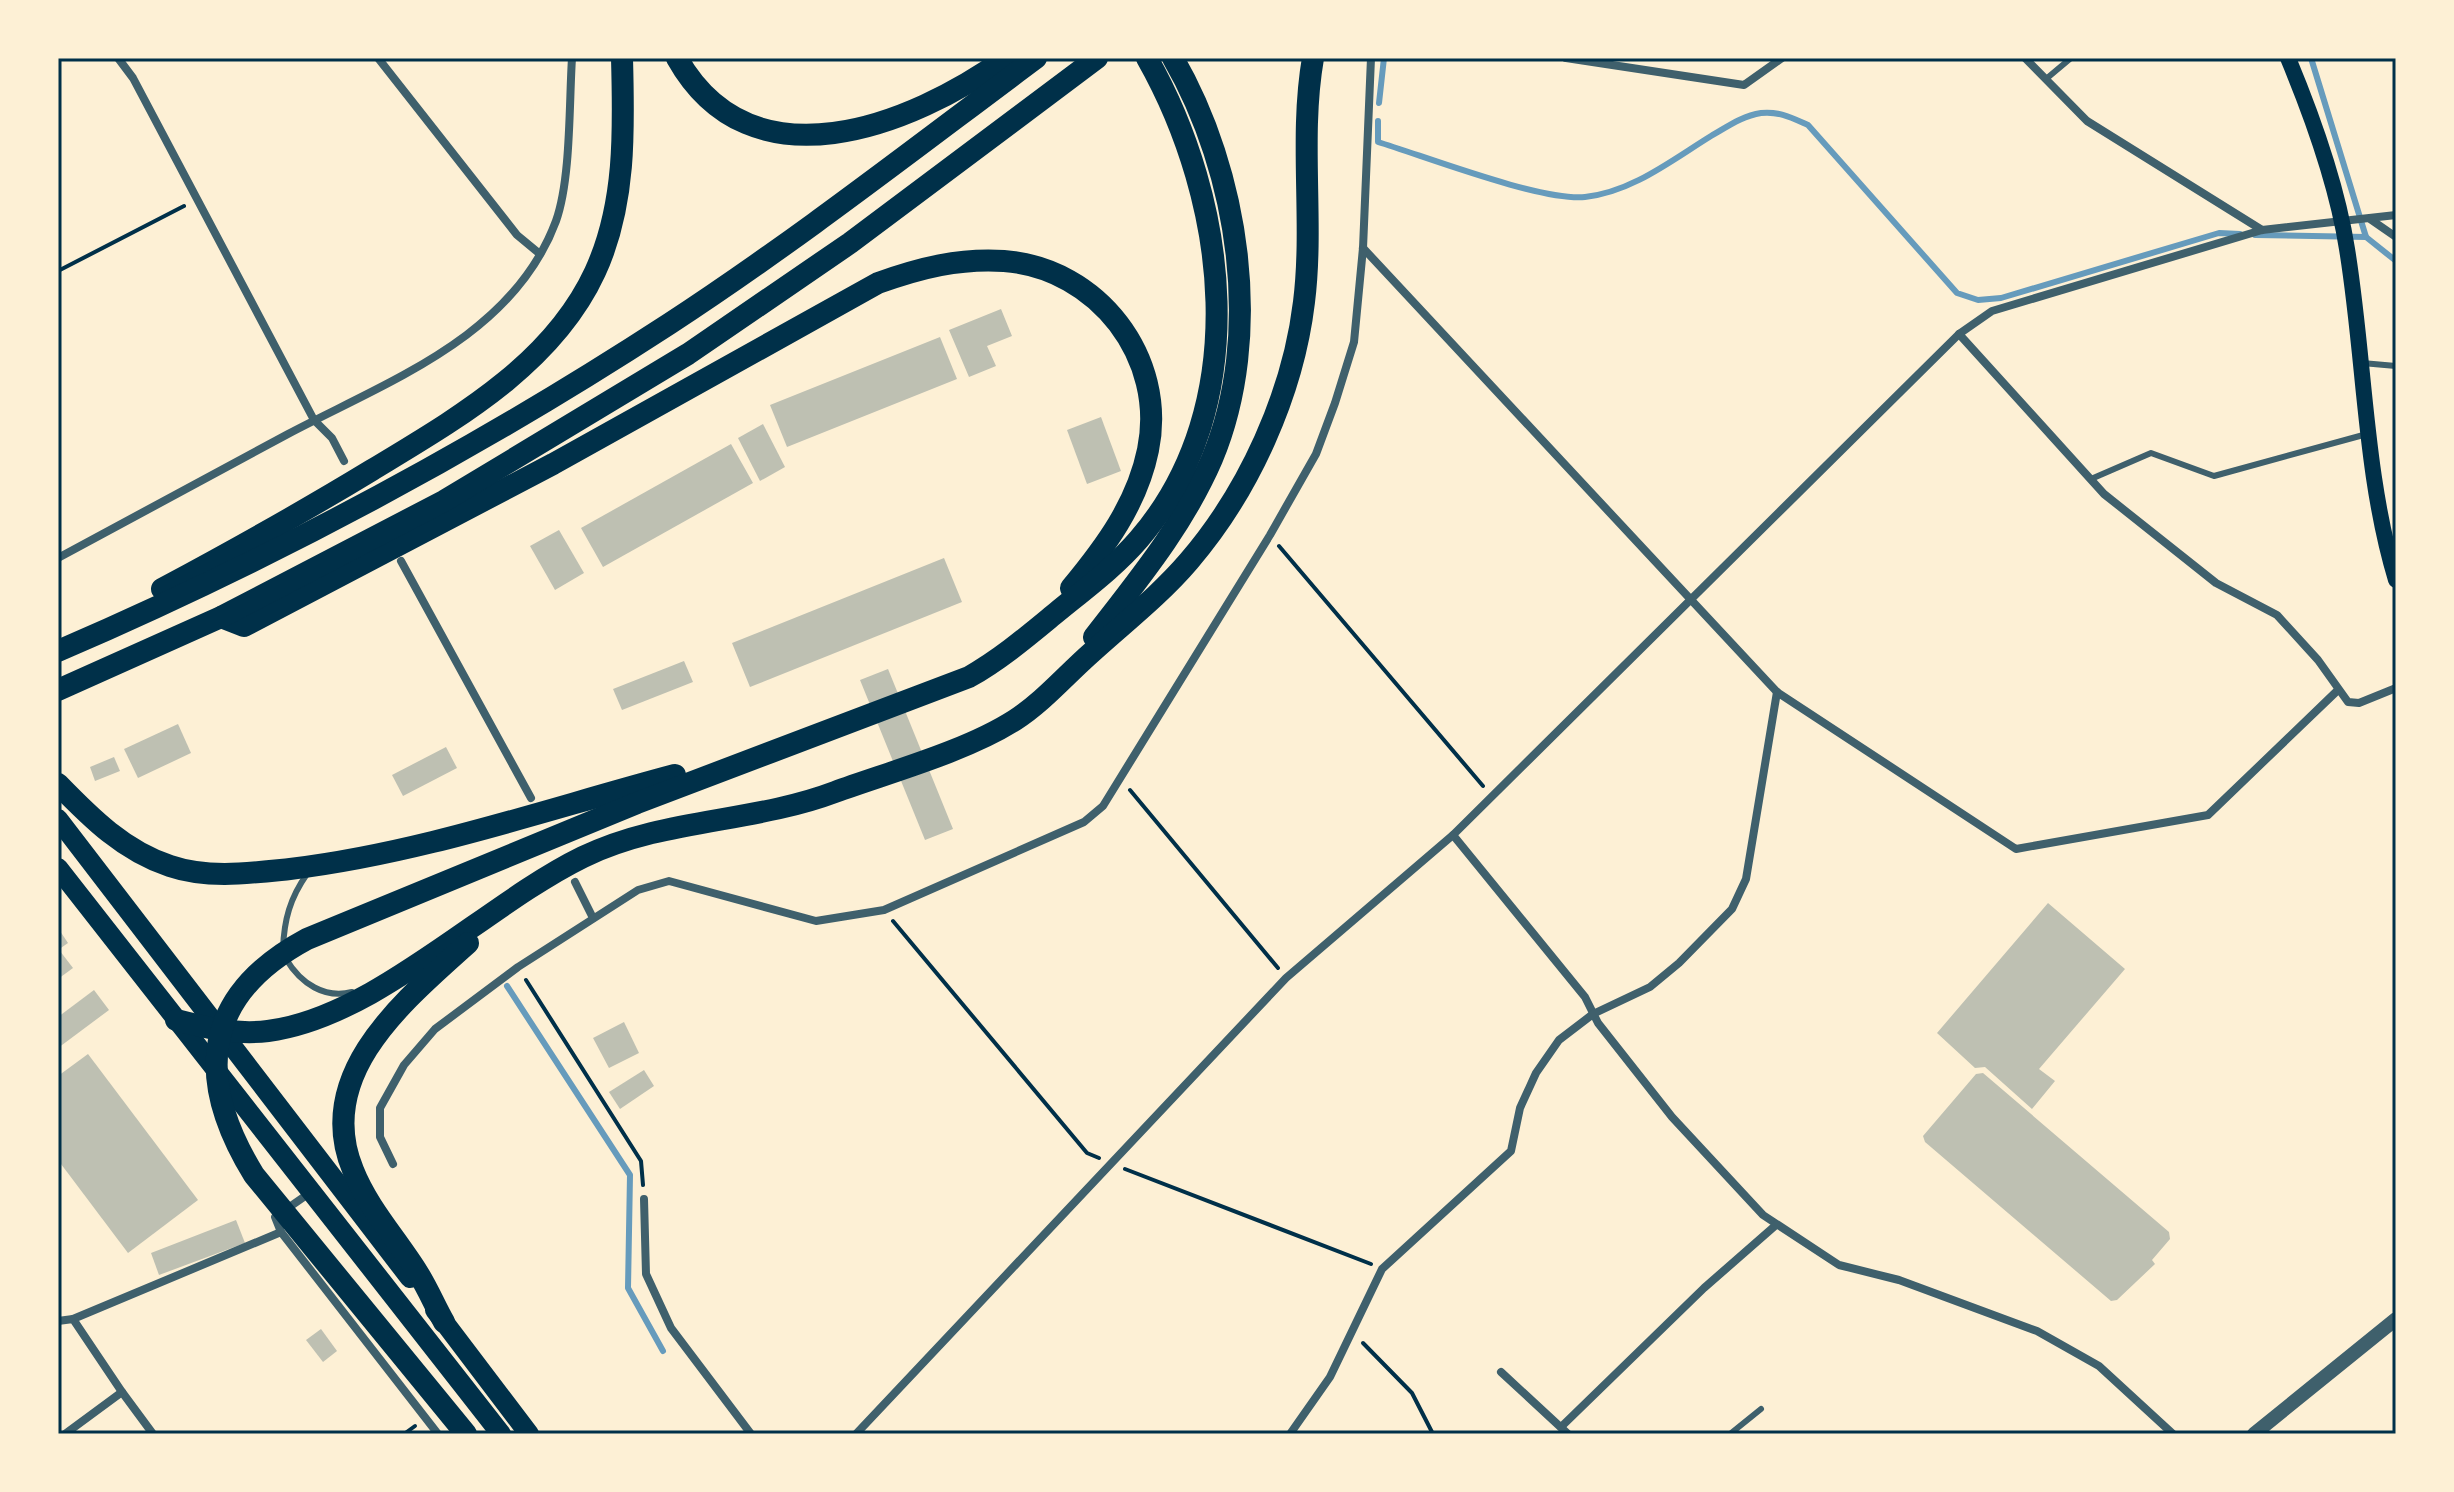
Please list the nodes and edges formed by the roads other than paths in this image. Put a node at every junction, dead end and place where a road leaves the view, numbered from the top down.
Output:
1 (118, 58) edge
2 (378, 58) edge
3 (572, 58) edge
4 (622, 58) edge
5 (677, 58) edge
6 (1006, 58) edge
7 (1036, 58) edge
8 (1097, 58) edge
9 (1147, 58) edge
10 (1173, 58) edge
11 (1313, 58) edge
12 (1371, 58) edge
13 (1566, 58) edge
14 (1782, 58) edge
15 (2025, 58) edge
16 (2071, 58) edge
17 (2288, 58) edge
18 (2046, 79) junction
19 (2396, 215) edge
20 (2370, 219) junction
21 (2342, 221) junction
22 (2262, 230) junction
23 (2396, 237) edge
24 (1363, 248) junction
25 (540, 254) junction
26 (1959, 334) junction
27 (2362, 363) junction
28 (2396, 366) edge
29 (314, 420) junction
30 (2370, 433) junction
31 (344, 461) dead end
32 (2091, 479) junction
33 (58, 558) edge
34 (401, 561) dead end
35 (2396, 580) edge
36 (1690, 597) junction
37 (221, 617) junction
38 (58, 644) edge
39 (58, 651) edge
40 (1008, 651) junction
41 (1059, 682) junction
42 (2396, 688) edge
43 (58, 690) edge
44 (2338, 690) junction
45 (1777, 692) junction
46 (786, 746) junction
47 (58, 784) edge
48 (531, 798) dead end
49 (58, 819) edge
50 (1453, 835) junction
51 (313, 866) junction
52 (58, 868) edge
53 (575, 882) dead end
54 (531, 886) junction
55 (593, 918) junction
56 (391, 982) junction
57 (1593, 1014) junction
58 (176, 1020) junction
59 (219, 1031) junction
60 (393, 1164) dead end
61 (311, 1192) junction
62 (644, 1199) road end
63 (1776, 1225) junction
64 (281, 1232) junction
65 (73, 1319) junction
66 (2396, 1319) edge
67 (58, 1321) edge
68 (444, 1322) junction
69 (1501, 1372) dead end
70 (122, 1392) junction
71 (1761, 1409) dead end
72 (1564, 1430) edge
73 (65, 1434) edge
74 (153, 1434) edge
75 (438, 1434) edge
76 (466, 1434) edge
77 (501, 1434) edge
78 (529, 1434) edge
79 (751, 1434) edge
80 (856, 1434) edge
81 (1290, 1434) edge
82 (1730, 1434) edge
83 (2173, 1434) edge
84 (2254, 1434) edge

1 - 29 street
2 - 25 street
3 - 25 street
4 - 38 highway
5 - 6 highway
7 - 39 highway
8 - 37 highway
9 - 40 highway
10 - 41 highway
11 - 41 highway
12 - 24 street
13 - 14 street
15 - 18 street
16 - 18 lane
17 - 21 main road
18 - 22 street
19 - 20 street
20 - 21 street
20 - 23 street
21 - 22 street
21 - 27 main road
22 - 26 street
24 - 36 street
24 - 55 street
25 - 29 street
26 - 32 street
26 - 36 street
27 - 28 lane
27 - 30 main road
29 - 31 street
29 - 33 street
30 - 32 lane
30 - 35 main road
32 - 44 street
34 - 48 street
36 - 45 street
36 - 50 street
37 - 40 highway
37 - 43 highway
40 - 46 highway
41 - 54 highway
42 - 44 street
44 - 45 street
45 - 57 street
46 - 51 highway
46 - 76 highway
47 - 51 highway
49 - 59 highway
50 - 57 street
50 - 80 street
51 - 56 lane
52 - 58 highway
53 - 55 street
54 - 56 highway
54 - 68 highway
55 - 60 street
56 - 59 highway
57 - 63 street
57 - 81 street
58 - 59 highway
58 - 61 highway
59 - 68 highway
61 - 64 street
61 - 77 highway
62 - 79 street
63 - 72 street
63 - 83 street
64 - 65 street
64 - 75 street
65 - 67 street
65 - 70 street
66 - 84 street
68 - 78 highway
69 - 72 street
70 - 73 street
70 - 74 street
71 - 82 lane

